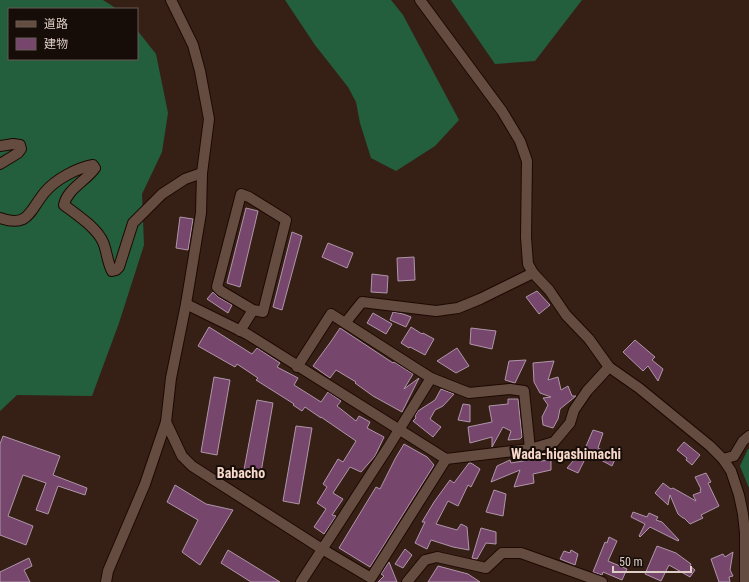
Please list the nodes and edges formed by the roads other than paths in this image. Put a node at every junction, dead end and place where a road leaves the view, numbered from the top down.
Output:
1 (170, 0) edge
2 (420, 0) edge
3 (0, 146) edge
4 (0, 164) edge
5 (202, 173) junction
6 (0, 218) edge
7 (533, 274) junction
8 (186, 304) junction
9 (253, 310) junction
10 (346, 322) junction
11 (240, 331) junction
12 (297, 367) junction
13 (609, 367) junction
14 (431, 378) junction
15 (166, 422) junction
16 (399, 430) junction
17 (749, 436) edge
18 (530, 449) junction
19 (446, 459) junction
20 (723, 459) junction
21 (322, 549) junction
22 (106, 582) edge
23 (301, 582) edge
24 (408, 582) edge
25 (602, 582) edge
26 (745, 582) edge

1 - 5 street
2 - 7 street
3 - 4 street
5 - 6 street
5 - 8 street
7 - 10 street
7 - 13 street
8 - 11 street
8 - 15 street
9 - 9 street
9 - 11 street
10 - 12 street
10 - 14 street
11 - 12 street
12 - 16 street
13 - 18 street
13 - 20 street
14 - 16 street
14 - 18 street
15 - 21 street
15 - 22 street
16 - 19 street
16 - 21 street
17 - 20 street
18 - 19 street
19 - 21 street
20 - 26 street
21 - 23 street
24 - 25 street

